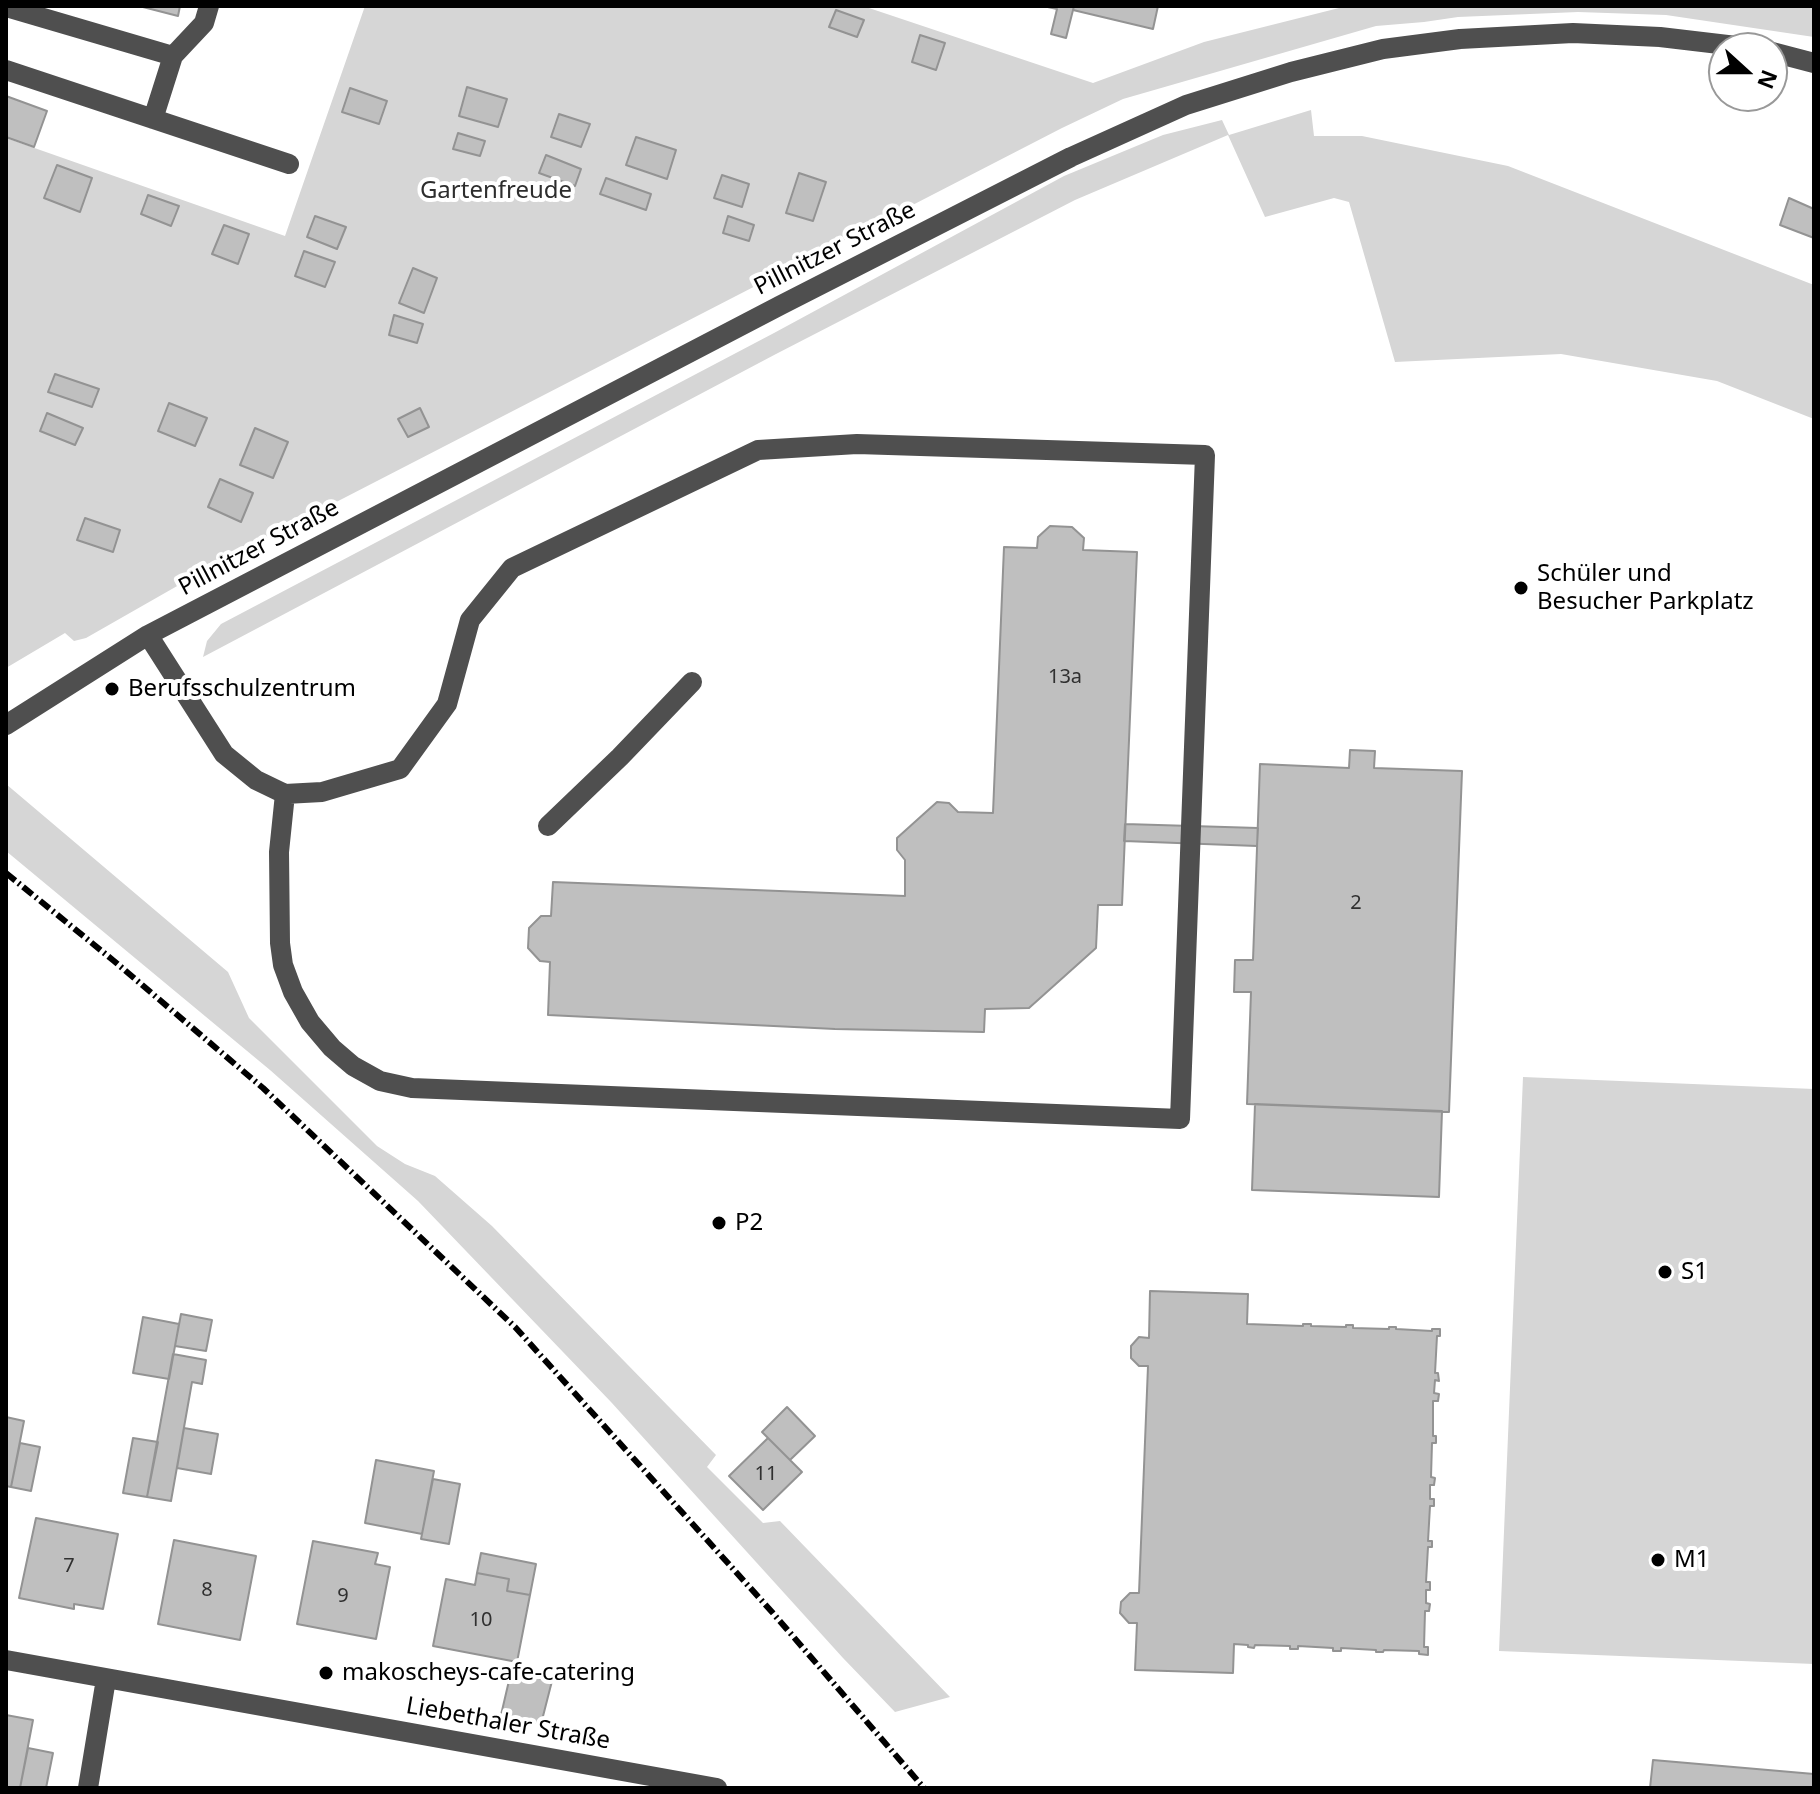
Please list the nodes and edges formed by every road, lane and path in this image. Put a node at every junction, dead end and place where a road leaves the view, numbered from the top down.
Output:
1 (209, 6) edge
2 (6, 7) edge
3 (1708, 43) edge
4 (173, 56) junction
5 (1788, 56) edge
6 (1814, 63) edge
7 (6, 70) edge
8 (153, 119) junction
9 (289, 164) dead end
10 (148, 635) junction
11 (692, 682) dead end
12 (6, 725) edge
13 (285, 794) junction
14 (548, 826) dead end
15 (6, 1660) edge
16 (106, 1679) junction
17 (88, 1788) edge
18 (717, 1788) edge

1 - 4 street
2 - 4 street
3 - 10 street, Pillnitzer Straße
4 - 8 street
5 - 6 street
7 - 8 street
8 - 9 street
10 - 12 street, Pillnitzer Straße
10 - 13 street
11 - 14 street
13 - 13 street
15 - 16 street, Liebethaler Straße
16 - 17 street
16 - 18 street, Liebethaler Straße

